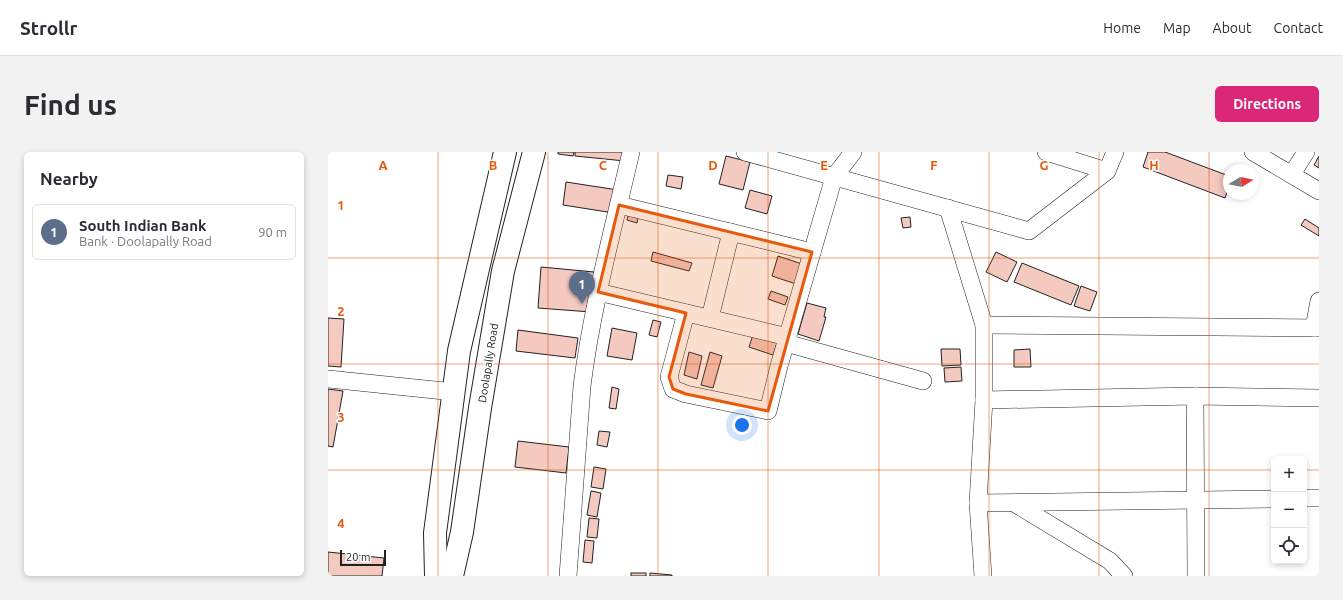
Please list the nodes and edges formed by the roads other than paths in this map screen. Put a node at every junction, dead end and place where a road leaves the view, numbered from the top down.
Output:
1 (505, 152) edge
2 (534, 152) edge
3 (631, 152) edge
4 (745, 152) edge
5 (853, 152) edge
6 (1046, 152) edge
7 (1114, 152) edge
8 (1253, 152) edge
9 (1306, 152) edge
10 (1107, 171) junction
11 (1292, 174) junction
12 (834, 178) junction
13 (1319, 191) edge
14 (618, 205) junction
15 (948, 208) junction
16 (731, 232) junction
17 (812, 252) junction
18 (598, 292) junction
19 (1319, 301) edge
20 (686, 313) junction
21 (710, 318) junction
22 (984, 325) junction
23 (1316, 328) edge
24 (787, 340) junction
25 (328, 379) edge
26 (923, 381) dead end
27 (454, 392) junction
28 (1195, 396) junction
29 (1319, 398) edge
30 (984, 400) junction
31 (1307, 498) edge
32 (1319, 498) edge
33 (1271, 499) edge
34 (1196, 500) junction
35 (1014, 503) junction
36 (978, 504) junction
37 (436, 576) edge
38 (452, 576) edge
39 (568, 576) edge
40 (983, 576) edge
41 (1124, 576) edge
42 (1196, 576) edge

1 - 27 main road
2 - 38 main road, Doolapally Road
3 - 14 street
4 - 12 street
5 - 12 street
6 - 10 street
7 - 10 street
8 - 11 street
9 - 11 street
10 - 15 street
11 - 13 street
12 - 15 street
12 - 17 street
14 - 16 street
14 - 18 street
15 - 22 street
16 - 17 street
16 - 21 street
17 - 24 street
18 - 20 street
18 - 39 street
19 - 23 street
20 - 21 street
20 - 24 street
21 - 24 street
22 - 23 street
22 - 30 street
24 - 26 street
25 - 27 street
27 - 37 main road
28 - 29 street
28 - 30 street
28 - 34 street
30 - 36 street
31 - 32 street
33 - 34 street
34 - 35 street
34 - 42 street
35 - 36 street
35 - 41 street
36 - 40 street

